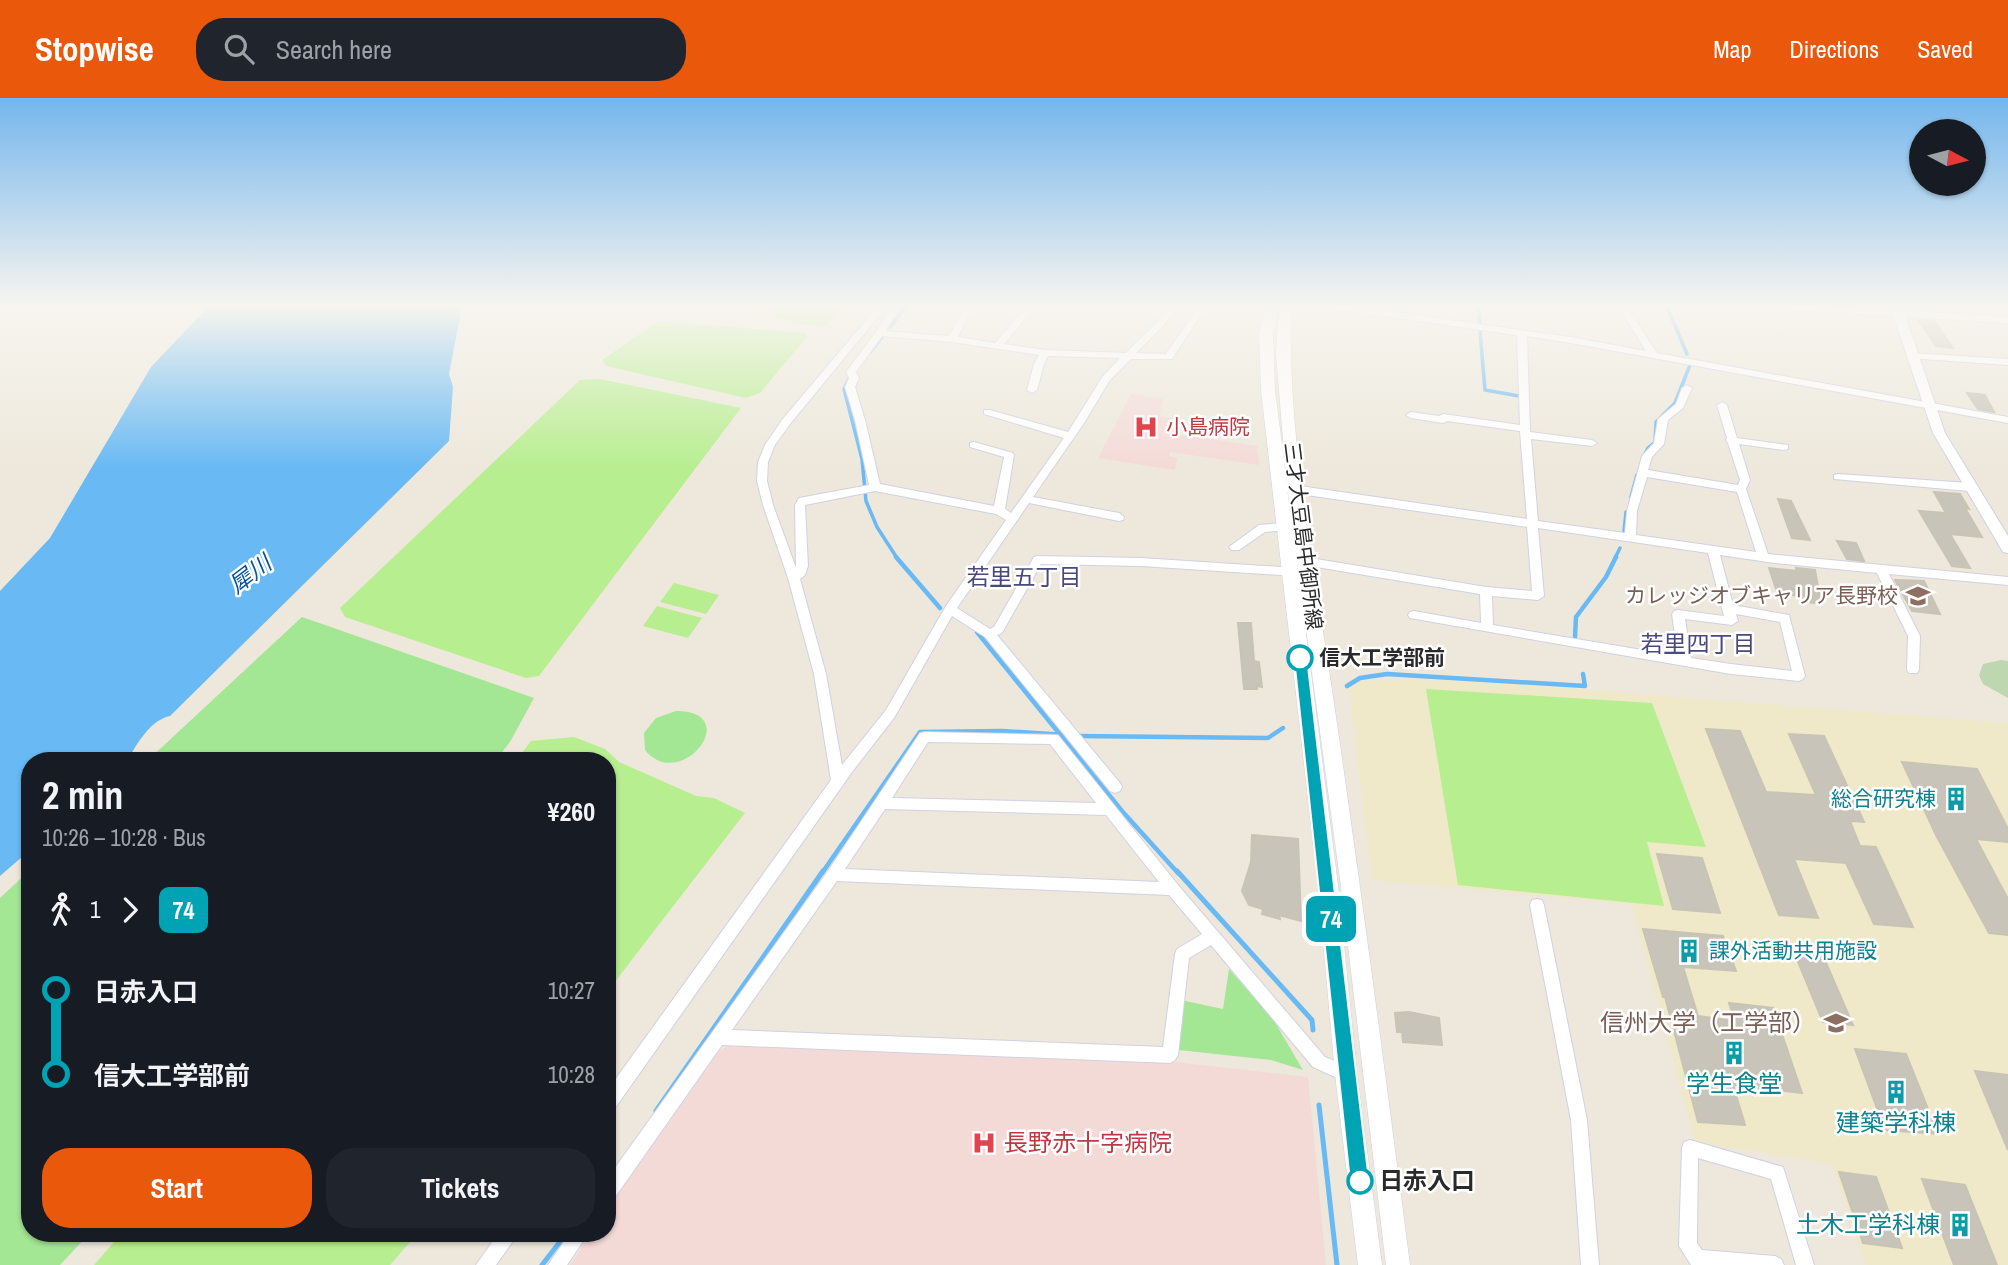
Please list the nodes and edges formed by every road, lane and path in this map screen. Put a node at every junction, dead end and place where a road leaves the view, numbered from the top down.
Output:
1 (837, 360) edge
2 (862, 360) edge
3 (1041, 360) edge
4 (1122, 360) edge
5 (1266, 360) edge
6 (1283, 360) edge
7 (1523, 360) edge
8 (1686, 360) edge
9 (1913, 360) edge
10 (1983, 360) edge
11 (2008, 362) edge
12 (1687, 388) dead end
13 (1032, 390) dead end
14 (1722, 405) dead end
15 (1929, 407) junction
16 (987, 412) dead end
17 (1411, 415) dead end
18 (2008, 420) edge
19 (1526, 432) junction
20 (1070, 436) junction
21 (1731, 440) junction
22 (1592, 443) dead end
23 (974, 445) dead end
24 (1784, 447) dead end
25 (1644, 473) junction
26 (1838, 477) dead end
27 (1969, 487) junction
28 (869, 488) junction
29 (1287, 488) junction
30 (1741, 489) junction
31 (1026, 499) junction
32 (999, 511) junction
33 (1119, 517) dead end
34 (1013, 519) junction
35 (1531, 522) junction
36 (1284, 527) junction
37 (1630, 537) junction
38 (1235, 547) dead end
39 (2008, 548) edge
40 (1713, 550) junction
41 (1763, 557) junction
42 (1298, 566) junction
43 (1882, 571) junction
44 (794, 578) junction
45 (2008, 581) edge
46 (1486, 591) junction
47 (950, 609) junction
48 (1728, 609) junction
49 (1414, 615) dead end
50 (1487, 628) junction
51 (989, 634) junction
52 (1685, 661) junction
53 (1913, 670) dead end
54 (838, 780) junction
55 (1115, 787) dead end
56 (880, 803) junction
57 (1107, 808) junction
58 (833, 875) junction
59 (1173, 889) junction
60 (1537, 905) dead end
61 (1212, 936) junction
62 (719, 1037) junction
63 (1346, 1074) junction
64 (616, 1092) edge
65 (616, 1181) edge
66 (503, 1242) edge
67 (573, 1242) edge
68 (1699, 1262) edge
69 (485, 1265) edge
70 (557, 1265) edge
71 (1370, 1265) edge
72 (1398, 1265) edge
73 (1590, 1265) edge
74 (1775, 1265) edge
75 (1805, 1265) edge

1 - 44 street
2 - 28 street
3 - 13 street
4 - 20 street
5 - 29 main road, 三才大豆島中御所線
6 - 29 main road, 三才大豆島中御所線
7 - 19 street
8 - 15 street
9 - 15 street
10 - 11 street
12 - 25 street
14 - 21 street
15 - 18 street
15 - 27 street
16 - 20 street
17 - 19 street
19 - 22 street
19 - 35 street
20 - 31 street
21 - 24 street
21 - 30 street
23 - 32 street
25 - 30 street
25 - 37 street
26 - 27 street
27 - 39 street
28 - 32 street
28 - 44 street
29 - 35 street
29 - 36 main road, 三才大豆島中御所線
29 - 42 main road, 三才大豆島中御所線
30 - 41 street
31 - 33 street
31 - 34 street
32 - 34 street
34 - 47 street
35 - 37 street
35 - 46 street
36 - 38 street
36 - 42 main road, 三才大豆島中御所線
37 - 40 street
40 - 41 street
40 - 48 street
41 - 43 street
42 - 46 street
42 - 51 street
42 - 63 main road, 三才大豆島中御所線
42 - 72 main road, 三才大豆島中御所線
43 - 45 street
43 - 53 street
44 - 54 street
46 - 50 street
47 - 51 street
47 - 54 street
48 - 52 street
48 - 52 street
49 - 50 street
50 - 52 street
51 - 55 street
54 - 64 street
56 - 57 street
56 - 57 street
56 - 58 street
57 - 59 street
58 - 59 street
58 - 62 street
59 - 61 street
60 - 73 street
61 - 62 street
61 - 63 street
62 - 65 street
63 - 71 main road, 三才大豆島中御所線
66 - 69 street
67 - 70 street
68 - 74 street
68 - 75 street

